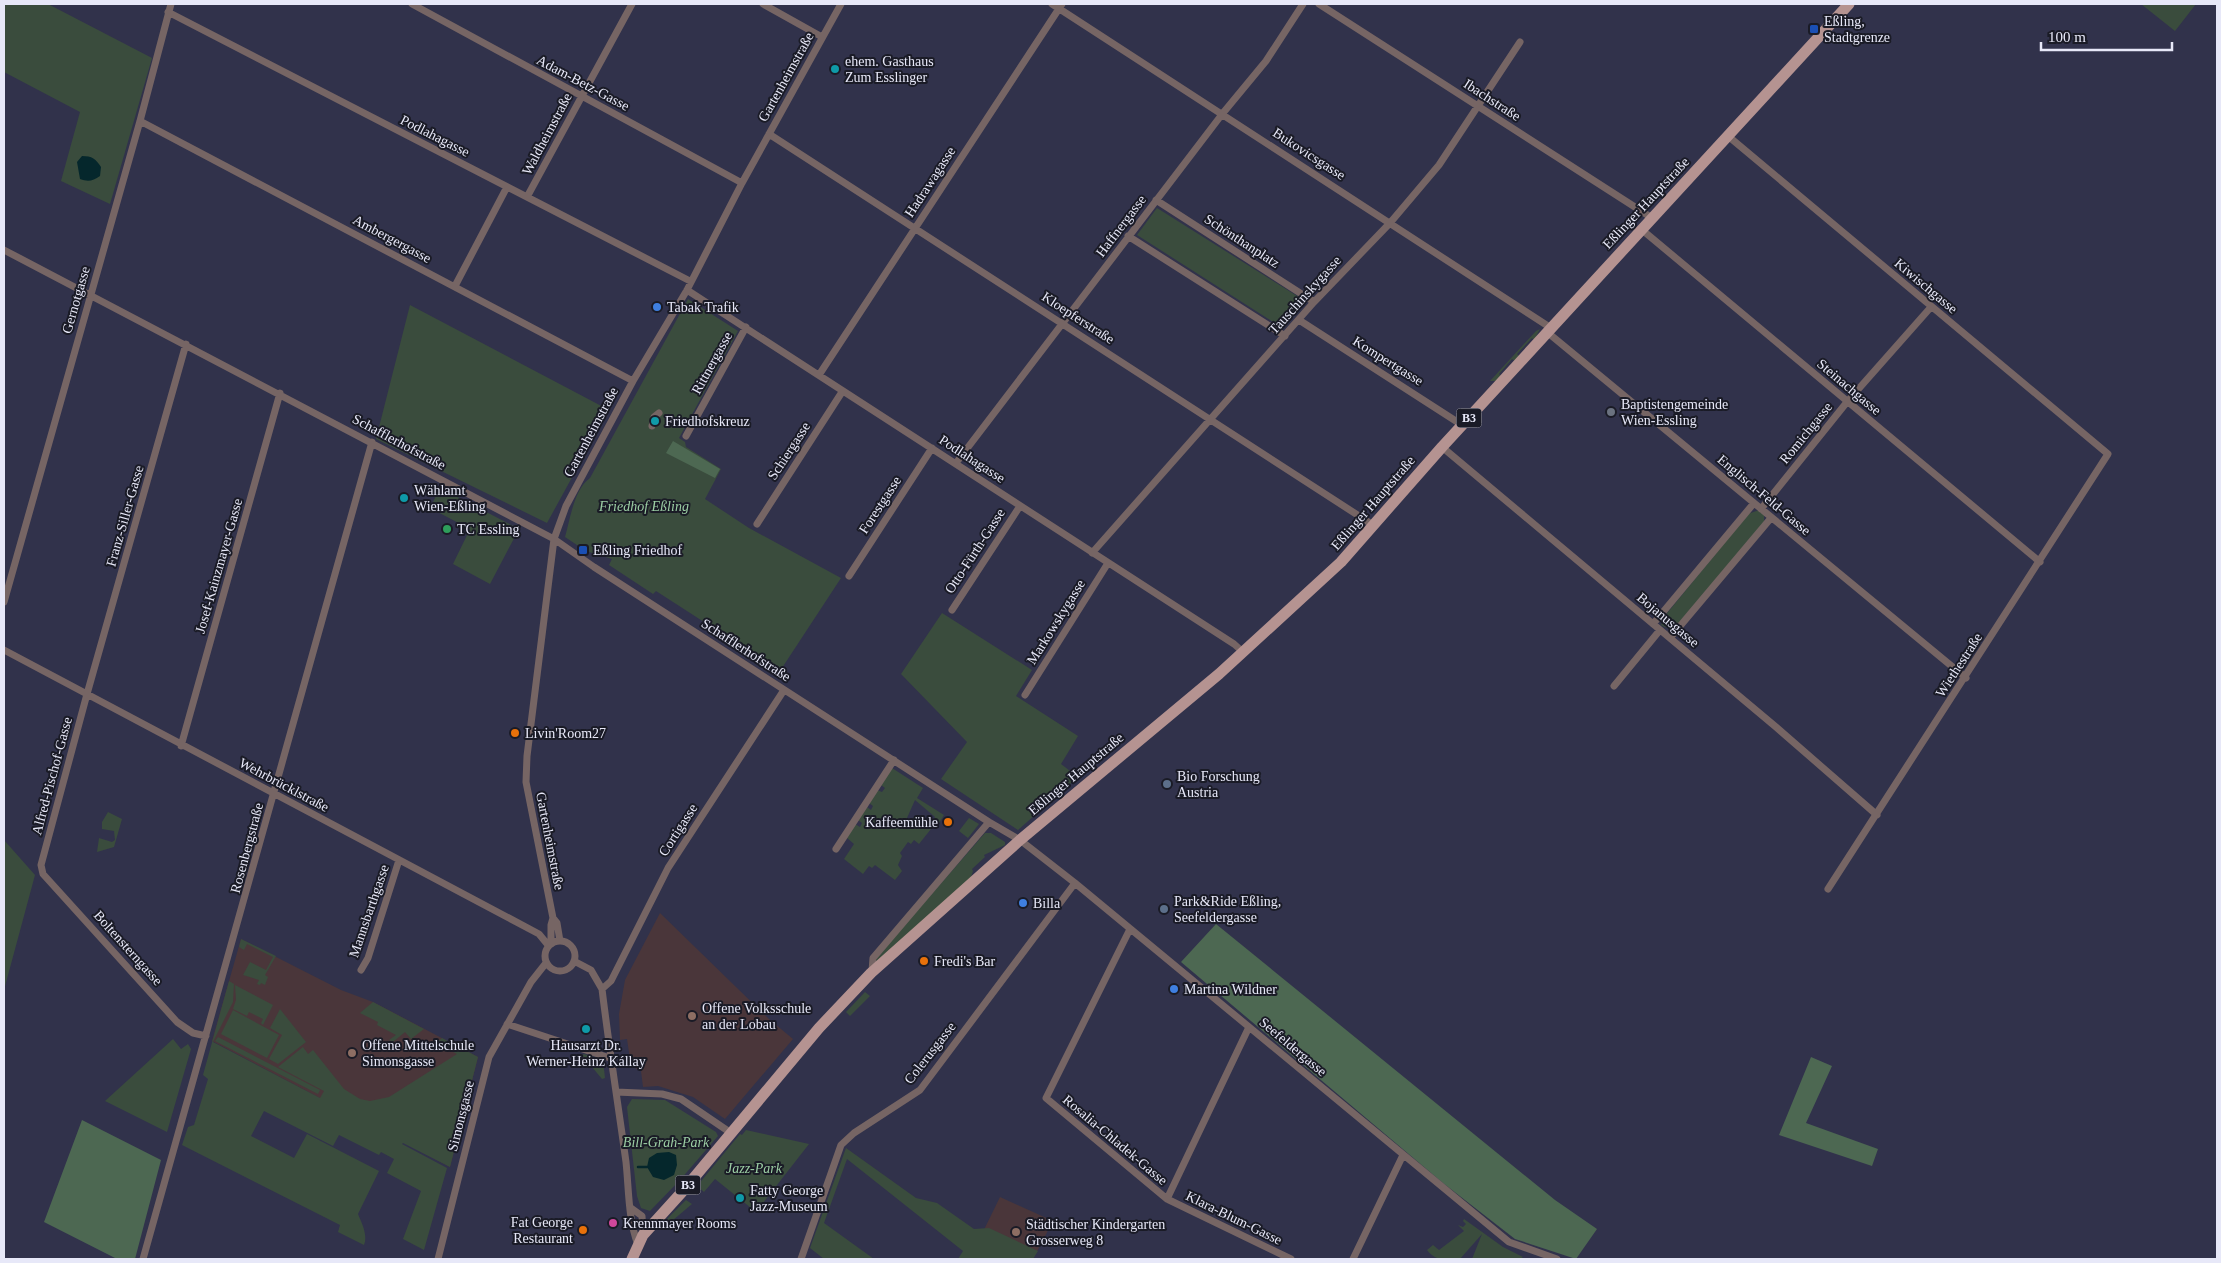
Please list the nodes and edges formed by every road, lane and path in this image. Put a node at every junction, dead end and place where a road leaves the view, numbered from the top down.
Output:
1 (171, 4) edge
2 (412, 4) edge
3 (632, 4) edge
4 (763, 4) edge
5 (841, 4) edge
6 (1052, 4) edge
7 (1302, 4) edge
8 (1319, 4) edge
9 (1847, 5) edge
10 (1061, 6) edge
11 (168, 12) junction
12 (822, 37) junction
13 (1520, 42) dead end
14 (581, 97) junction
15 (1478, 106) junction
16 (1223, 113) junction
17 (140, 121) junction
18 (769, 134) junction
19 (1728, 136) junction
20 (742, 183) junction
21 (507, 187) junction
22 (528, 197) junction
23 (1156, 200) junction
24 (1652, 218) junction
25 (1390, 222) junction
26 (915, 227) junction
27 (1642, 230) junction
28 (1128, 236) junction
29 (4, 251) edge
30 (690, 281) junction
31 (455, 286) junction
32 (687, 290) junction
33 (90, 295) junction
34 (1314, 302) junction
35 (1931, 307) junction
36 (1299, 320) junction
37 (1064, 323) junction
38 (746, 327) junction
39 (1549, 330) junction
40 (1285, 336) junction
41 (186, 344) junction
42 (819, 375) junction
43 (633, 381) junction
44 (842, 392) junction
45 (280, 393) junction
46 (1847, 402) junction
47 (659, 413) dead end
48 (1210, 419) junction
49 (1462, 425) junction
50 (652, 426) dead end
51 (686, 436) dead end
52 (372, 442) junction
53 (1442, 447) junction
54 (932, 448) junction
55 (2108, 454) joint
56 (956, 462) junction
57 (1754, 503) junction
58 (1020, 506) junction
59 (1761, 509) junction
60 (1771, 518) junction
61 (757, 524) dead end
62 (1373, 525) junction
63 (554, 538) junction
64 (1092, 553) junction
65 (2040, 562) junction
66 (1108, 563) junction
67 (849, 576) dead end
68 (4, 602) edge
69 (952, 610) dead end
70 (1653, 624) junction
71 (1660, 630) junction
72 (1670, 638) junction
73 (4, 650) edge
74 (1242, 652) junction
75 (1966, 678) junction
76 (1614, 686) dead end
77 (784, 690) junction
78 (87, 694) junction
79 (1025, 695) dead end
80 (181, 746) junction
81 (894, 760) junction
82 (275, 794) junction
83 (1877, 815) junction
84 (989, 822) junction
85 (1020, 840) junction
86 (836, 848) dead end
87 (400, 860) junction
88 (41, 865) joint
89 (1075, 883) junction
90 (1828, 889) dead end
91 (553, 918) junction
92 (1130, 929) junction
93 (560, 941) junction
94 (550, 944) junction
95 (574, 962) junction
96 (546, 963) junction
97 (361, 970) dead end
98 (872, 974) junction
99 (602, 988) junction
100 (507, 1024) junction
101 (1249, 1027) junction
102 (206, 1036) junction
103 (610, 1058) junction
104 (616, 1092) junction
105 (731, 1133) junction
106 (1403, 1155) junction
107 (1167, 1199) junction
108 (631, 1208) junction
109 (662, 1214) junction
110 (642, 1216) junction
111 (641, 1240) junction
112 (143, 1259) edge
113 (438, 1259) edge
114 (632, 1259) edge
115 (801, 1259) edge
116 (1291, 1259) edge
117 (1353, 1259) edge
118 (1557, 1259) edge

1 - 11 street, Gernotgasse
2 - 14 street, Adam-Betz-Gasse
3 - 14 street, Waldheimstraße
4 - 12 street
5 - 12 street, Gartenheimstraße
6 - 10 street, Bukovicsgasse
7 - 16 street, Haffnergasse
8 - 15 street, Ibachstraße
9 - 19 main road, Eßlinger Hauptstraße / B3
10 - 16 street, Bukovicsgasse
10 - 26 street, Hadrawagasse
11 - 17 street, Gernotgasse
11 - 21 street, Podlahagasse
12 - 18 street, Gartenheimstraße
13 - 15 street, Tauschinskygasse
14 - 20 street, Adam-Betz-Gasse
14 - 22 street, Waldheimstraße
15 - 24 street, Ibachstraße
15 - 25 street, Tauschinskygasse
16 - 23 street, Haffnergasse
16 - 25 street, Bukovicsgasse
17 - 31 street, Ambergergasse
17 - 33 street, Gernotgasse
18 - 20 street, Gartenheimstraße
18 - 26 street, Kloepferstraße
19 - 24 main road, Eßlinger Hauptstraße / B3
19 - 35 street, Kiwischgasse
20 - 30 street, Gartenheimstraße
21 - 22 street, Podlahagasse
21 - 31 street
22 - 30 street, Podlahagasse
23 - 28 street, Haffnergasse
23 - 34 street, Schönthanplatz
24 - 27 main road, Eßlinger Hauptstraße / B3
25 - 34 street, Tauschinskygasse
25 - 39 street, Bukovicsgasse
26 - 37 street, Kloepferstraße
26 - 42 street, Hadrawagasse
27 - 39 main road, Eßlinger Hauptstraße / B3
27 - 46 street, Steinachgasse
28 - 37 street, Haffnergasse
28 - 40 street
29 - 33 street, Schafflerhofstraße
30 - 32 street, Gartenheimstraße
31 - 43 street, Ambergergasse
32 - 38 street, Podlahagasse
32 - 43 street, Gartenheimstraße
33 - 41 street, Schafflerhofstraße
33 - 68 street, Gernotgasse
34 - 36 street, Tauschinskygasse
35 - 46 street, Romichgasse
35 - 55 street, Kiwischgasse
36 - 40 street, Tauschinskygasse
36 - 49 street, Kompertgasse
37 - 48 street, Kloepferstraße
37 - 56 street, Haffnergasse
38 - 42 street, Podlahagasse
38 - 51 street, Rittnergasse
39 - 49 main road, Eßlinger Hauptstraße / B3
39 - 57 street, Englisch-Feld-Gasse
40 - 48 street, Tauschinskygasse
41 - 45 street, Schafflerhofstraße
41 - 78 street, Franz-Siller-Gasse
42 - 44 street, Podlahagasse
43 - 63 street, Gartenheimstraße
44 - 54 street, Podlahagasse
44 - 61 street, Schiergasse
45 - 52 street, Schafflerhofstraße
45 - 80 street, Josef-Kainzmayer-Gasse
46 - 59 street, Romichgasse
46 - 65 street, Steinachgasse
47 - 50 street
48 - 62 street, Kloepferstraße
48 - 64 street, Tauschinskygasse
49 - 53 main road, Eßlinger Hauptstraße / B3
52 - 63 street, Schafflerhofstraße
52 - 82 street, Rosenbergstraße
53 - 62 main road, Eßlinger Hauptstraße / B3
53 - 70 street, Bojanusgasse
54 - 56 street, Podlahagasse
54 - 67 street, Forestgasse
55 - 65 street, Wiethestraße
56 - 58 street, Podlahagasse
57 - 59 street, Englisch-Feld-Gasse
57 - 70 street
58 - 64 street, Podlahagasse
58 - 69 street, Otto-Fürth-Gasse
59 - 60 street, Englisch-Feld-Gasse
60 - 72 street
60 - 75 street, Englisch-Feld-Gasse
62 - 74 main road, Eßlinger Hauptstraße / B3
63 - 77 street, Schafflerhofstraße
63 - 91 street, Gartenheimstraße
64 - 66 street, Podlahagasse
65 - 75 street, Wiethestraße
66 - 74 street, Podlahagasse
66 - 79 street, Markowskygasse
70 - 71 street, Bojanusgasse
71 - 72 street, Bojanusgasse
71 - 76 street
72 - 83 street, Bojanusgasse
73 - 78 street, Wehrbrücklstraße
74 - 85 main road, Eßlinger Hauptstraße / B3
75 - 83 street, Wiethestraße
77 - 81 street, Schafflerhofstraße
77 - 99 street, Cortigasse
78 - 80 street, Wehrbrücklstraße
78 - 88 street, Alfred-Pischof-Gasse
80 - 82 street, Wehrbrücklstraße
81 - 84 street, Schafflerhofstraße
81 - 86 street
82 - 87 street, Wehrbrücklstraße
82 - 102 street, Rosenbergstraße
83 - 90 street, Wiethestraße
84 - 85 street, Schafflerhofstraße
84 - 98 street, Eßlinger Hauptstraße
85 - 89 street, Seefeldergasse
85 - 98 main road, Eßlinger Hauptstraße / B3
87 - 94 street, Wehrbrücklstraße
87 - 97 street, Mannsbarthgasse
88 - 102 street, Boltensterngasse
89 - 92 street, Seefeldergasse
89 - 115 street, Colerusgasse
91 - 93 street, Gartenheimstraße
91 - 94 street, Gartenheimstraße
92 - 101 street, Seefeldergasse
92 - 107 street, Rosalia-Chladek-Gasse
93 - 94 street
93 - 95 street, Gartenheimstraße
94 - 96 street, Gartenheimstraße
95 - 96 street
95 - 99 street
96 - 100 street, Simonsgasse
98 - 105 main road, Eßlinger Hauptstraße / B3
99 - 103 street
100 - 103 street
100 - 113 street, Simonsgasse
101 - 106 street, Seefeldergasse
101 - 107 street, Rosalia-Chladek-Gasse
102 - 112 street, Rosenbergstraße
103 - 104 street
104 - 105 street
104 - 108 street
105 - 109 main road, Eßlinger Hauptstraße / B3
106 - 117 street
106 - 118 street, Seefeldergasse
107 - 116 street, Klara-Blum-Gasse
108 - 110 street
108 - 111 street
109 - 110 street
109 - 111 main road, Eßlinger Hauptstraße / B3
110 - 111 street
111 - 114 main road, Eßlinger Hauptstraße / B3

